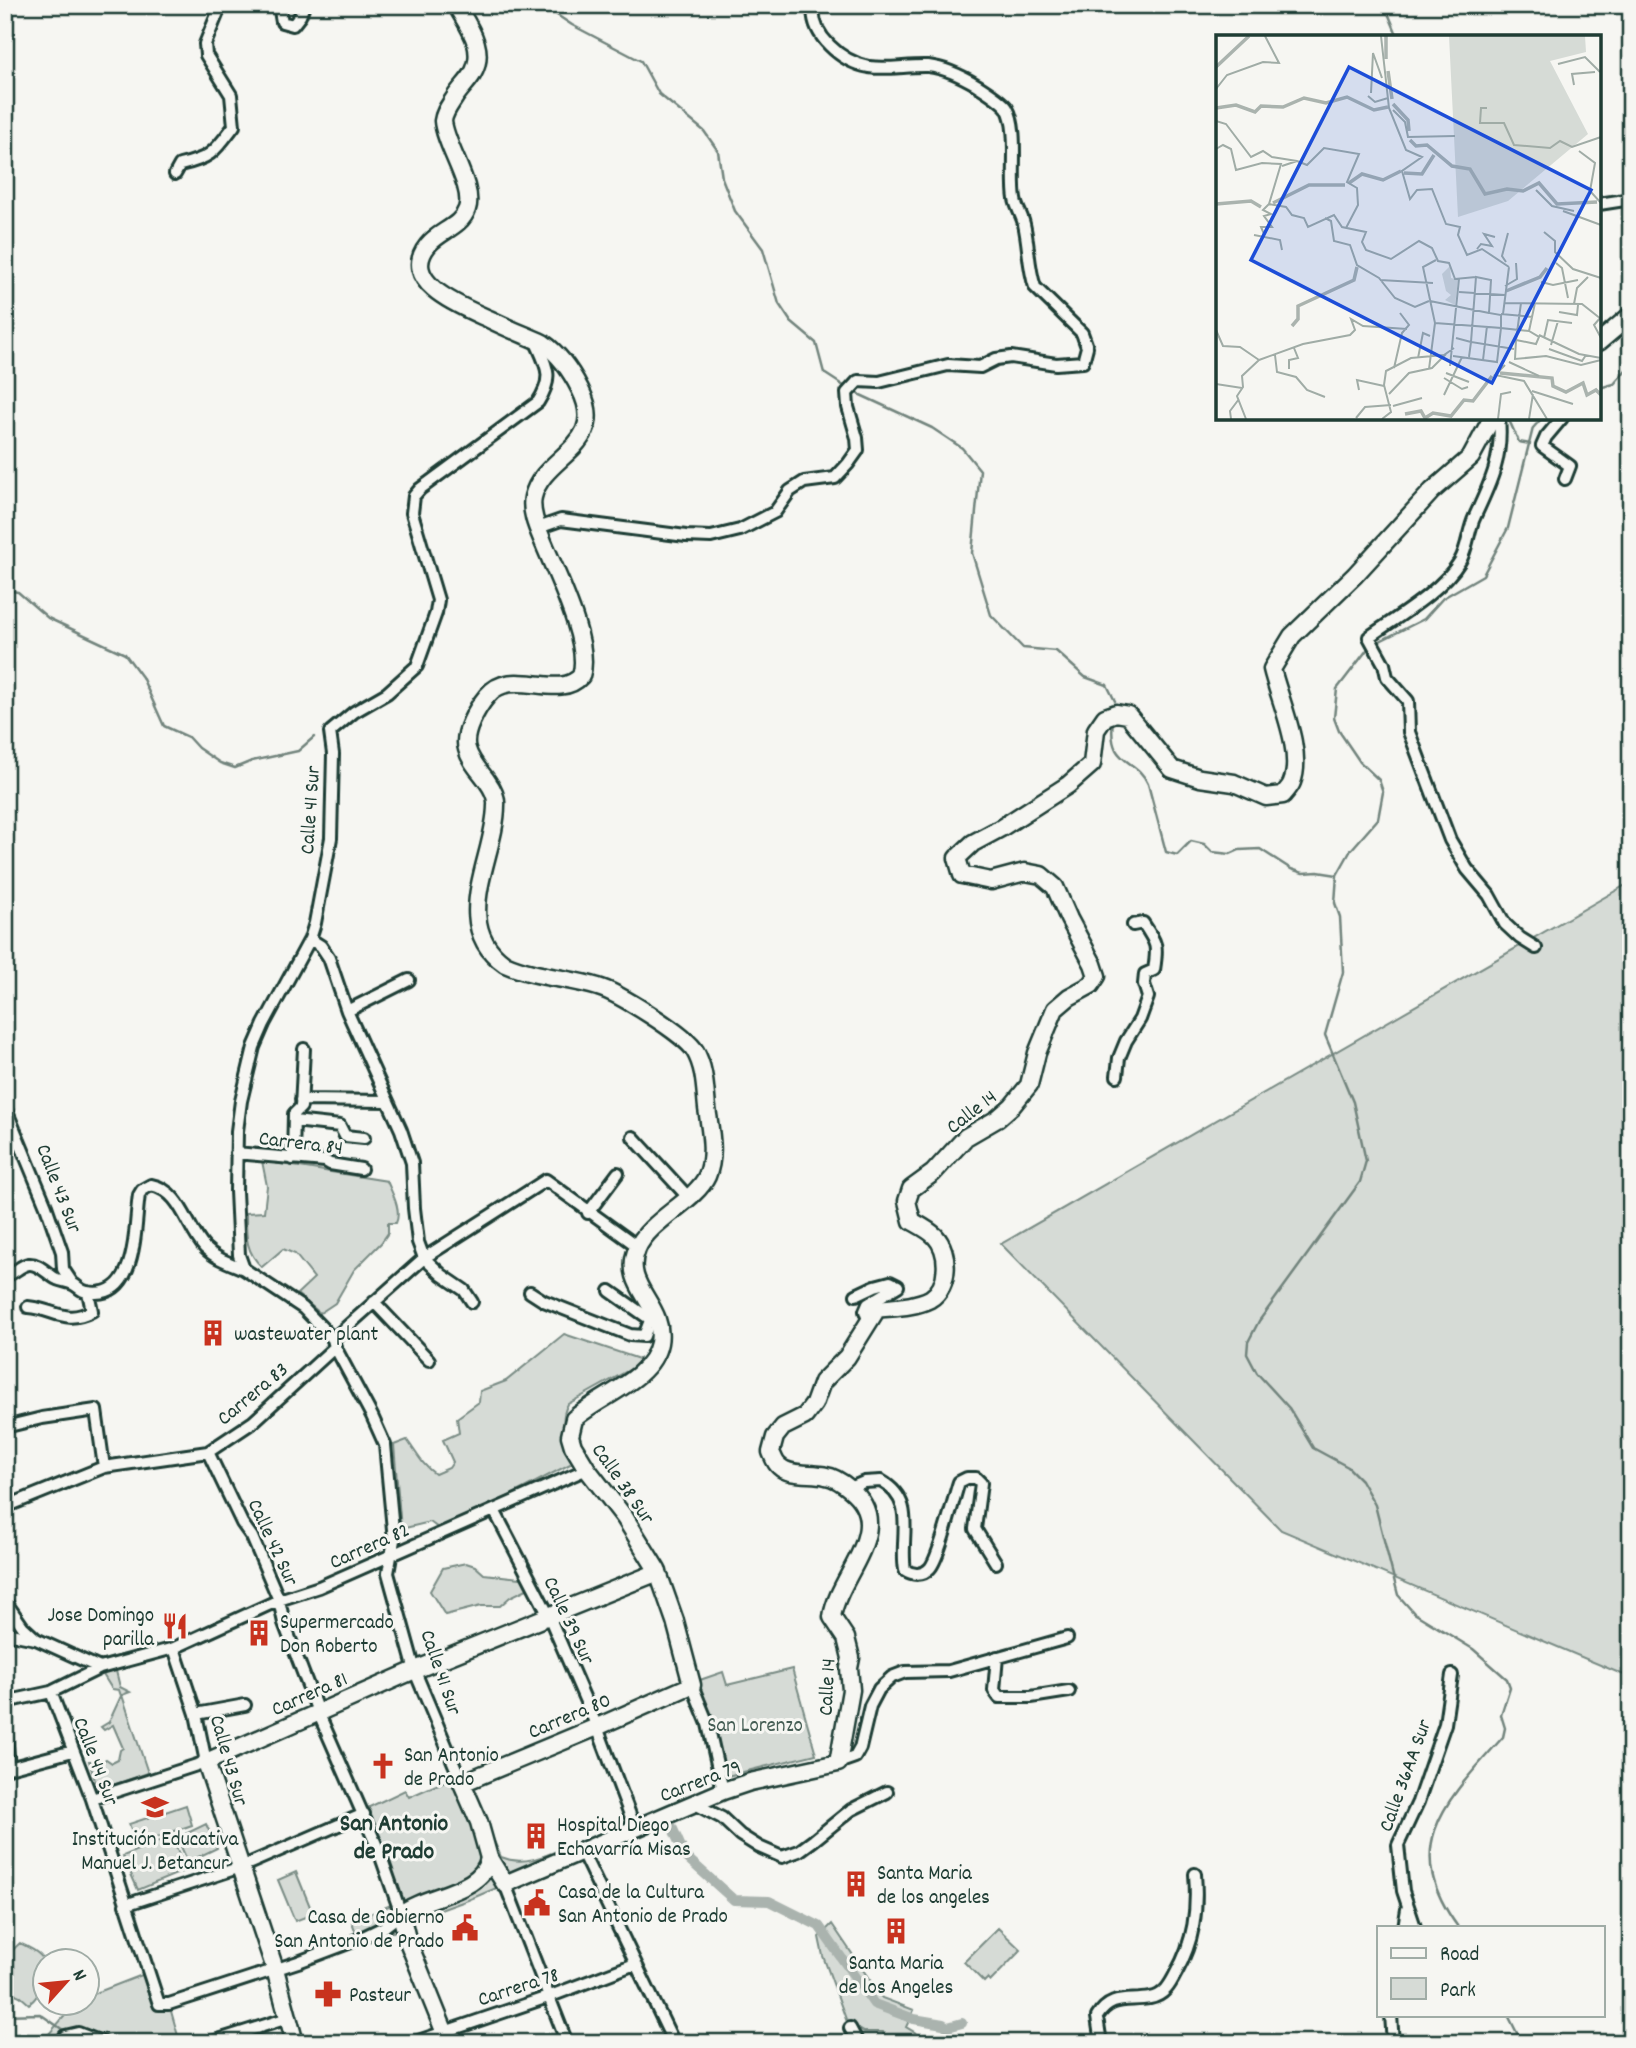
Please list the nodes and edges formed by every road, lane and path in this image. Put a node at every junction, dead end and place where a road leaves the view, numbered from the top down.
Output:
1 (221, 5) edge
2 (279, 5) edge
3 (304, 5) edge
4 (456, 5) edge
5 (814, 5) edge
6 (176, 174) dead end
7 (1631, 199) edge
8 (1601, 204) edge
9 (1631, 315) edge
10 (535, 340) junction
11 (1601, 340) edge
12 (1491, 420) edge
13 (1499, 420) edge
14 (1560, 420) edge
15 (1565, 479) dead end
16 (538, 528) junction
17 (1133, 925) dead end
18 (310, 939) junction
19 (1536, 948) dead end
20 (409, 981) dead end
21 (347, 1011) junction
22 (304, 1049) dead end
23 (1116, 1076) dead end
24 (301, 1100) junction
25 (387, 1101) junction
26 (5, 1107) edge
27 (294, 1121) junction
28 (633, 1137) dead end
29 (364, 1138) dead end
30 (236, 1153) junction
31 (293, 1159) junction
32 (360, 1169) dead end
33 (618, 1173) dead end
34 (688, 1197) junction
35 (588, 1213) junction
36 (637, 1247) junction
37 (424, 1258) junction
38 (244, 1269) junction
39 (5, 1276) edge
40 (73, 1284) junction
41 (611, 1291) dead end
42 (88, 1292) junction
43 (530, 1292) dead end
44 (856, 1295) dead end
45 (472, 1301) dead end
46 (374, 1302) junction
47 (28, 1307) dead end
48 (868, 1320) junction
49 (656, 1322) junction
50 (334, 1343) junction
51 (429, 1360) dead end
52 (5, 1427) edge
53 (208, 1452) junction
54 (104, 1467) junction
55 (587, 1469) junction
56 (850, 1488) junction
57 (5, 1507) edge
58 (494, 1510) junction
59 (393, 1555) junction
60 (996, 1563) dead end
61 (658, 1572) junction
62 (279, 1600) junction
63 (5, 1601) edge
64 (549, 1616) junction
65 (5, 1633) edge
66 (1067, 1638) dead end
67 (36, 1639) junction
68 (174, 1648) junction
69 (997, 1657) junction
70 (100, 1668) junction
71 (415, 1670) junction
72 (1452, 1675) dead end
73 (692, 1685) junction
74 (1069, 1691) dead end
75 (51, 1692) junction
76 (5, 1702) edge
77 (245, 1705) dead end
78 (318, 1711) junction
79 (196, 1714) junction
80 (5, 1723) edge
81 (597, 1727) junction
82 (73, 1751) junction
83 (206, 1762) junction
84 (838, 1763) junction
85 (7, 1768) edge
86 (462, 1783) junction
87 (723, 1791) junction
88 (887, 1792) dead end
89 (92, 1799) junction
90 (696, 1802) junction
91 (364, 1814) junction
92 (635, 1828) junction
93 (582, 1852) junction
94 (489, 1858) junction
95 (241, 1867) junction
96 (1195, 1874) dead end
97 (479, 1878) junction
98 (503, 1881) junction
99 (125, 1905) junction
100 (1407, 1909) junction
101 (401, 1914) junction
102 (1404, 1926) edge
103 (1415, 1926) edge
104 (635, 1964) junction
105 (275, 1969) junction
106 (548, 1997) junction
107 (159, 2004) joint
108 (1391, 2016) edge
109 (288, 2018) junction
110 (850, 2028) dead end
111 (447, 2037) edge
112 (64, 2043) edge
113 (104, 2043) edge
114 (209, 2043) edge
115 (295, 2043) edge
116 (412, 2043) edge
117 (567, 2043) edge
118 (674, 2043) edge
119 (858, 2043) edge
120 (1101, 2043) edge
121 (1392, 2043) edge

1 - 6 street
2 - 3 street
4 - 10 street
5 - 16 street
7 - 8 street
9 - 11 street
10 - 16 street
10 - 18 street, Calle 41 Sur
12 - 48 street, Calle 14
13 - 19 street
14 - 15 street
16 - 34 street
17 - 23 street
18 - 21 street
18 - 30 street, Calle 41 Sur
20 - 21 street
21 - 25 street
22 - 24 street
24 - 25 street
24 - 27 street
25 - 37 street
26 - 40 street, Calle 43 Sur
27 - 29 street
27 - 31 street
28 - 34 street
30 - 31 street, Carrera 84
30 - 38 street, Calle 41 Sur
31 - 32 street, Carrera 84
33 - 35 street
34 - 36 street
35 - 36 street
35 - 37 street, Carrera 83
36 - 49 street
37 - 45 street
37 - 46 street, Carrera 83
38 - 42 street
38 - 50 street, Calle 41 Sur
39 - 40 street
40 - 42 street
41 - 49 street
42 - 47 street
43 - 49 street
44 - 48 street
46 - 50 street, Carrera 83
46 - 51 street
48 - 56 street
49 - 55 street, Calle 38 Sur
50 - 53 street, Carrera 83
50 - 59 street, Calle 41 Sur
52 - 54 street
53 - 54 street, Carrera 83
53 - 62 street, Calle 42 Sur
54 - 57 street, Carrera 83
55 - 58 street, Carrera 82
55 - 61 street, Calle 38 Sur
56 - 60 street
56 - 84 street, Calle 14
58 - 59 street, Carrera 82
58 - 64 street, Calle 39 Sur
59 - 62 street, Carrera 82
59 - 71 street, Calle 41 Sur
61 - 64 street, Carrera 81
61 - 73 street, Calle 38 Sur
62 - 68 street, Carrera 82
62 - 78 street, Calle 42 Sur
63 - 67 street
64 - 71 street, Carrera 81
64 - 81 street, Calle 39 Sur
65 - 67 street
66 - 69 street
67 - 70 street
68 - 70 street, Carrera 82
68 - 79 street, Calle 43 Sur
69 - 74 street
69 - 84 street
70 - 75 street, Carrera 82
71 - 78 street, Carrera 81
71 - 86 street, Calle 41 Sur
72 - 100 street, Calle 36AA Sur
73 - 81 street, Carrera 80
73 - 87 street, Calle 38 Sur
75 - 76 street, Carrera 82
75 - 82 street, Calle 44 Sur
77 - 79 street
78 - 83 street, Carrera 81
78 - 91 street, Calle 42 Sur
79 - 83 street, Calle 43 Sur
80 - 85 street
81 - 86 street, Carrera 80
81 - 92 street, Calle 39 Sur
82 - 85 street
82 - 89 street, Calle 44 Sur
83 - 89 street, Carrera 81
83 - 95 street, Calle 43 Sur
84 - 87 street, Carrera 79
86 - 94 street, Calle 41 Sur
87 - 90 street, Carrera 79
88 - 90 street
89 - 99 street, Calle 44 Sur
90 - 92 street, Carrera 79
91 - 95 street
91 - 101 street, Calle 42 Sur
92 - 93 street, Carrera 79
93 - 98 street, Carrera 79
93 - 104 street
94 - 97 street
94 - 98 street, Calle 41 Sur
95 - 99 street
95 - 105 street, Calle 43 Sur
96 - 120 street
97 - 98 street, Carrera 79
97 - 101 street, Carrera 79
98 - 106 street, Calle 41 Sur
99 - 107 street, Calle 44 Sur
100 - 102 street
100 - 103 street, Calle 36AA Sur
101 - 105 street, Carrera 79
101 - 111 street, Calle 42 Sur
104 - 106 street, Carrera 78
104 - 118 street
105 - 107 street, Carrera 79
105 - 109 street, Calle 43 Sur
106 - 111 street, Carrera 78
106 - 117 street, Calle 41 Sur
108 - 121 street
109 - 114 street
109 - 115 street, Calle 43 Sur
110 - 119 street
111 - 116 street, Carrera 78
112 - 113 street

